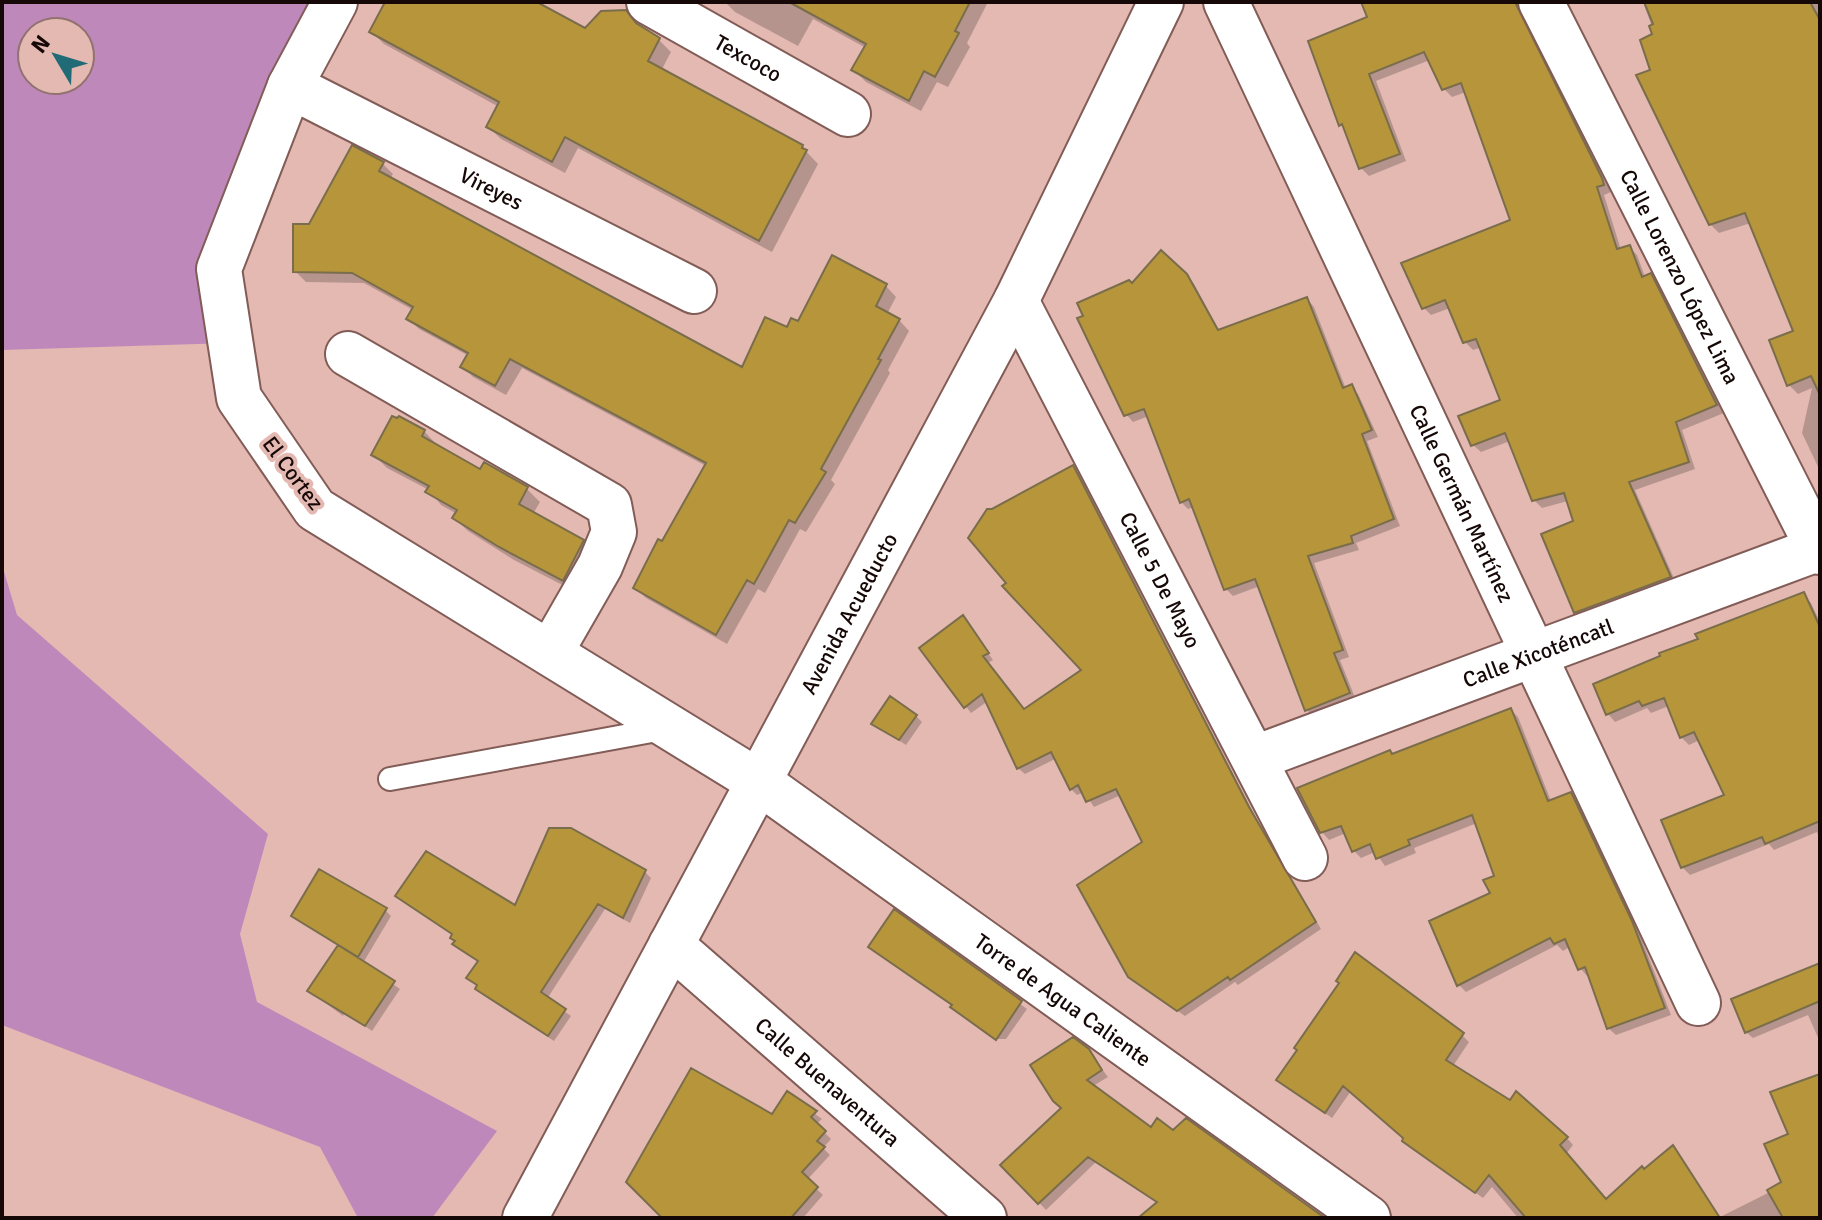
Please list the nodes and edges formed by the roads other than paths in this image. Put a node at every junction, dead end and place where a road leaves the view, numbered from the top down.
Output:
1 (335, 2) edge
2 (649, 2) edge
3 (1161, 2) edge
4 (1226, 2) edge
5 (1541, 2) edge
6 (290, 86) junction
7 (848, 114) dead end
8 (694, 291) dead end
9 (1016, 301) junction
10 (348, 354) dead end
11 (1819, 549) edge
12 (550, 653) junction
13 (1531, 653) junction
14 (669, 728) junction
15 (1255, 758) junction
16 (390, 779) dead end
17 (759, 782) junction
18 (1305, 858) dead end
19 (671, 945) junction
20 (1698, 1003) dead end
21 (525, 1218) edge
22 (984, 1218) edge
23 (1368, 1218) edge

1 - 6 street, El Cortez
2 - 7 street, Texcoco
3 - 9 street, Avenida Acueducto
4 - 13 street, Calle Germán Martínez
5 - 11 street, Calle Lorenzo López Lima
6 - 8 street, Vireyes
6 - 12 street, El Cortez
9 - 15 street, Calle 5 De Mayo
9 - 17 street, Avenida Acueducto
10 - 12 street
11 - 13 street, Calle Xicoténcatl
12 - 14 street, El Cortez
13 - 15 street, Calle Xicoténcatl
13 - 20 street, Calle Germán Martínez
14 - 16 lane
14 - 17 street, El Cortez
15 - 18 street, Calle 5 De Mayo
17 - 19 street, Avenida Acueducto
17 - 23 street, Torre de Agua Caliente
19 - 21 street, Avenida Acueducto
19 - 22 street, Calle Buenaventura

